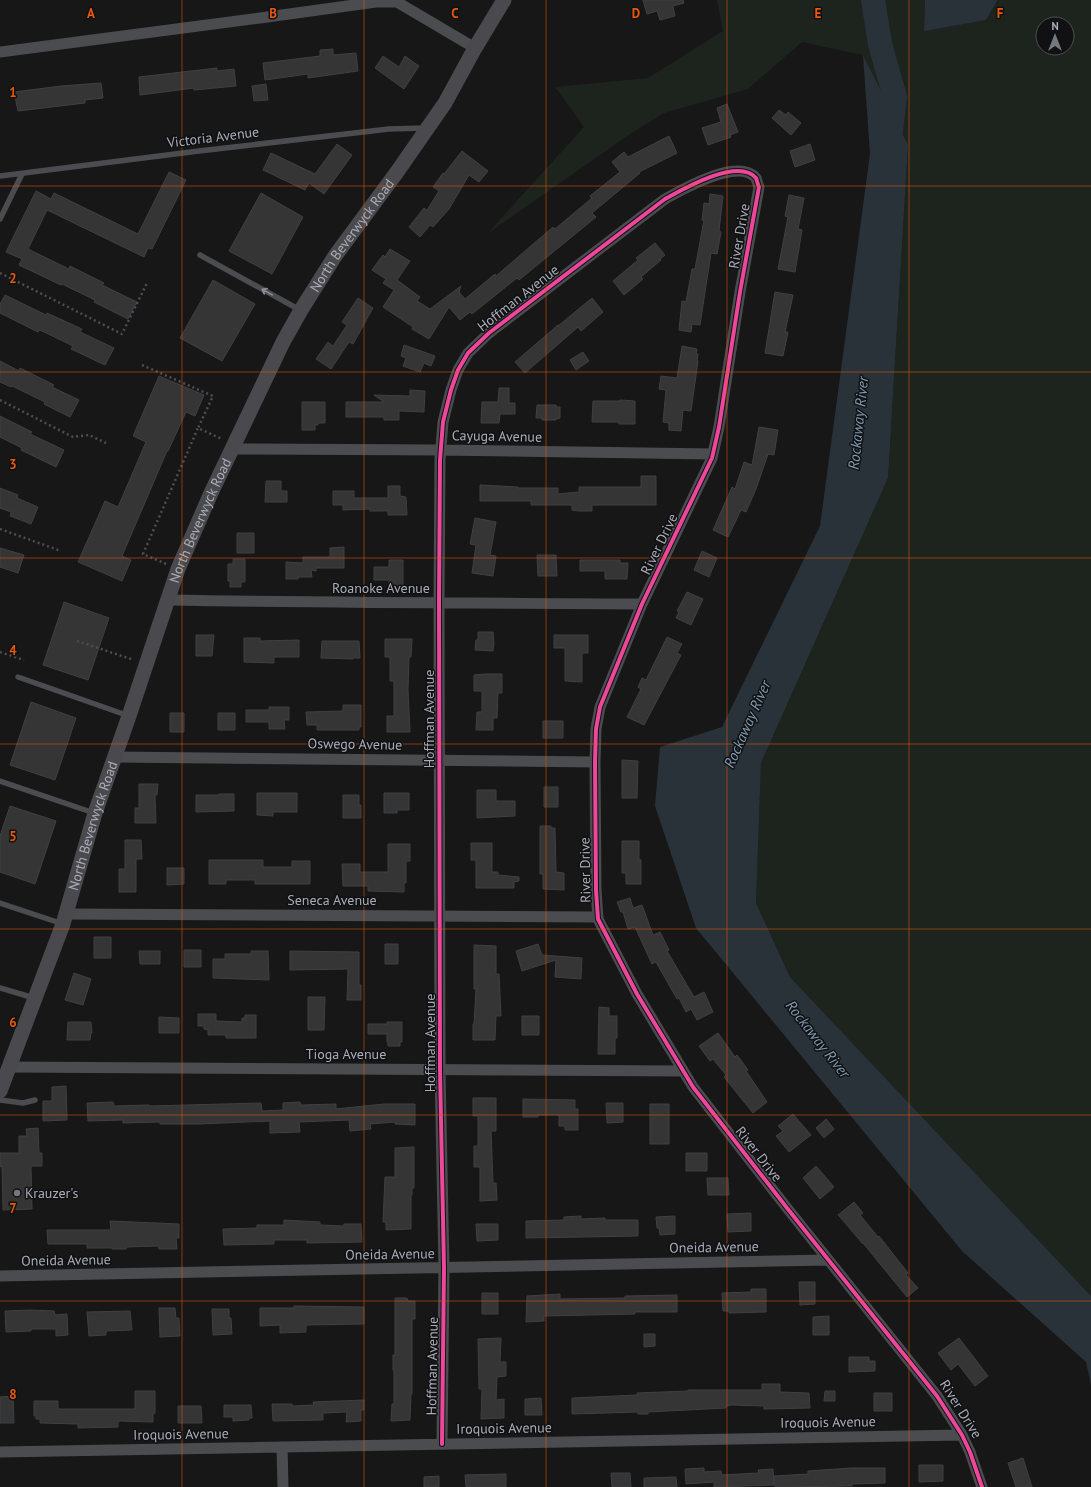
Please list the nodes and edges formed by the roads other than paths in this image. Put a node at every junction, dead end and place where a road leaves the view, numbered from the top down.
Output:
1 (504, 0) edge
2 (475, 48) junction
3 (0, 52) edge
4 (428, 128) junction
5 (22, 174) junction
6 (0, 176) edge
7 (758, 185) joint
8 (0, 218) edge
9 (200, 255) dead end
10 (301, 310) junction
11 (233, 447) junction
12 (441, 450) junction
13 (713, 454) junction
14 (168, 600) junction
15 (439, 602) junction
16 (642, 604) junction
17 (18, 677) dead end
18 (129, 716) junction
19 (115, 757) junction
20 (440, 760) junction
21 (595, 762) junction
22 (0, 781) edge
23 (95, 813) junction
24 (0, 902) edge
25 (440, 916) junction
26 (598, 916) junction
27 (64, 919) junction
28 (0, 988) edge
29 (35, 998) junction
30 (7, 1067) junction
31 (440, 1070) junction
32 (683, 1071) junction
33 (0, 1091) edge
34 (0, 1100) edge
35 (35, 1100) dead end
36 (828, 1260) junction
37 (444, 1268) junction
38 (0, 1276) edge
39 (962, 1435) junction
40 (442, 1444) junction
41 (282, 1447) junction
42 (0, 1452) edge
43 (283, 1487) edge
44 (982, 1487) edge

1 - 2 street, North Beverwyck Road
2 - 3 street
2 - 4 street, North Beverwyck Road
4 - 5 lane, Victoria Avenue
4 - 10 street, North Beverwyck Road
5 - 6 lane, Victoria Avenue
5 - 8 lane
7 - 12 street, Hoffman Avenue
7 - 13 street, River Drive
10 -> 9 lane
10 - 11 street, North Beverwyck Road
11 - 12 street, Cayuga Avenue
11 - 14 street, North Beverwyck Road
12 - 13 street, Cayuga Avenue
12 - 15 street, Hoffman Avenue
13 - 16 street, River Drive
14 - 15 street, Roanoke Avenue
14 - 18 street, North Beverwyck Road
15 - 16 street, Roanoke Avenue
15 - 20 street, Hoffman Avenue
16 - 21 street, River Drive
17 - 18 lane
18 - 19 street, North Beverwyck Road
19 - 20 street, Oswego Avenue
19 - 23 street, North Beverwyck Road
20 - 21 street, Oswego Avenue
20 - 25 street, Hoffman Avenue
21 - 26 street, River Drive
22 - 23 lane
23 - 27 street, North Beverwyck Road
24 - 27 lane
25 - 26 street, Seneca Avenue
25 - 27 street, Seneca Avenue
25 - 31 street, Hoffman Avenue
26 - 32 street, River Drive
27 - 29 street, North Beverwyck Road
28 - 29 lane
29 - 30 street, North Beverwyck Road
30 - 31 street, Tioga Avenue
30 - 33 street, North Beverwyck Road
31 - 32 street, Tioga Avenue
31 - 37 street, Hoffman Avenue
32 - 36 street, River Drive
34 - 35 lane
36 - 37 street, Oneida Avenue
36 - 39 street, River Drive
37 - 38 street, Oneida Avenue
37 - 40 street, Hoffman Avenue
39 - 40 street, Iroquois Avenue
39 - 44 street, River Drive
40 - 41 street, Iroquois Avenue
41 - 42 street, Iroquois Avenue
41 - 43 street

